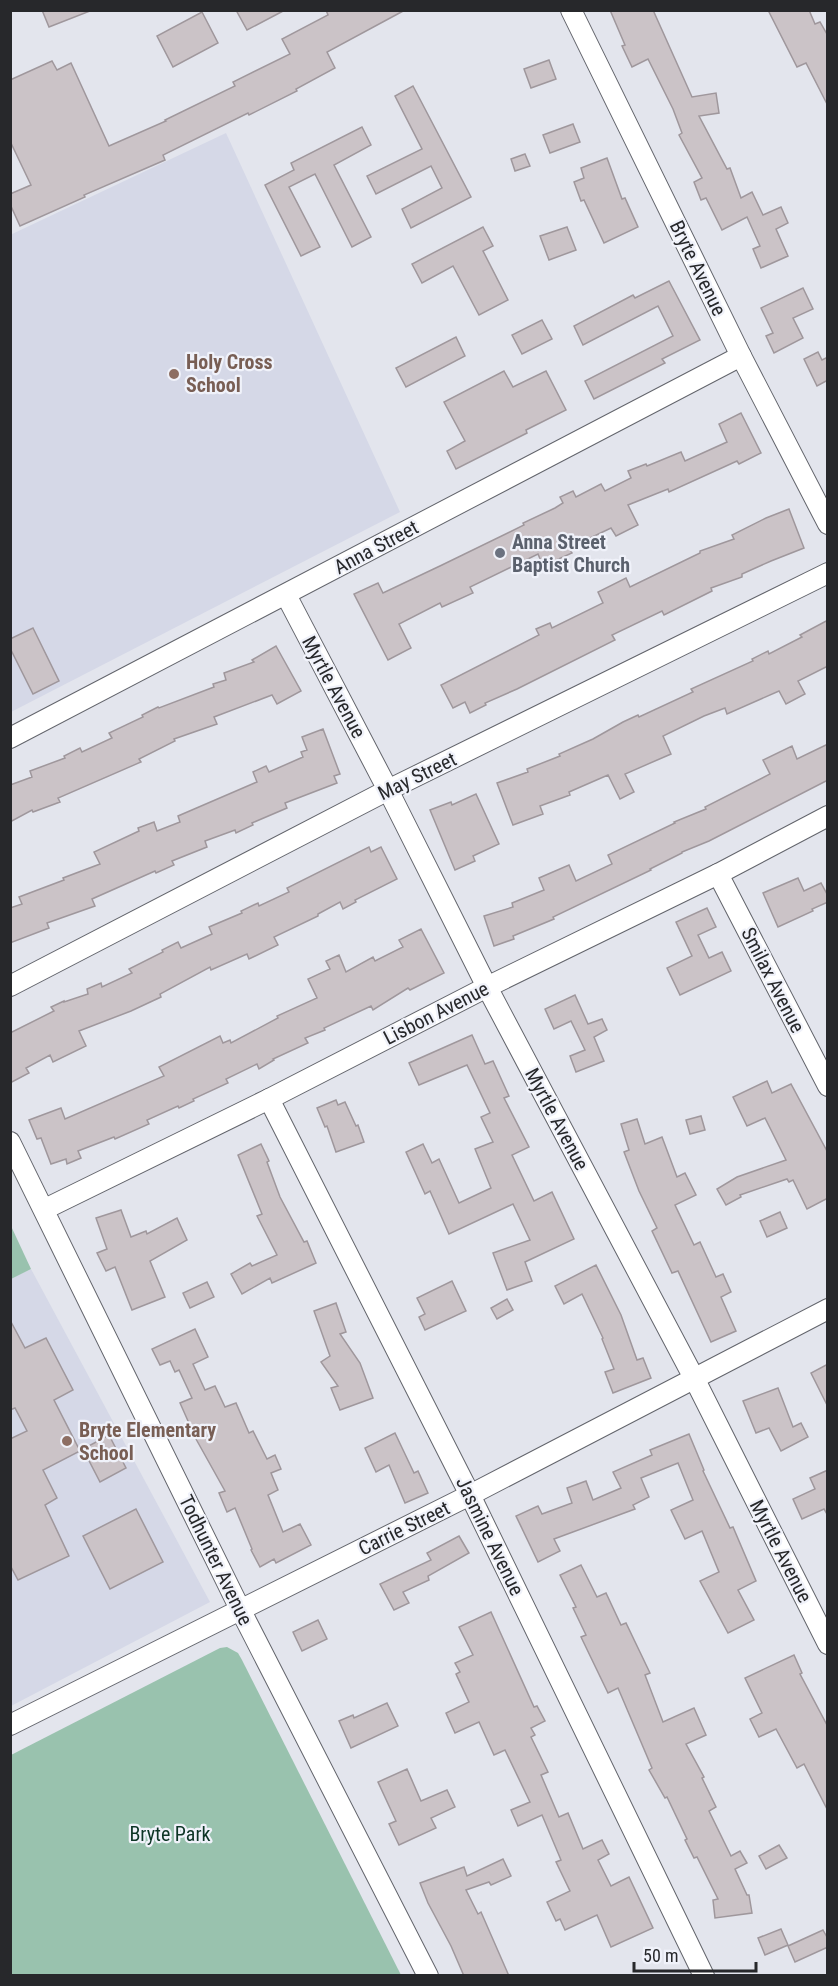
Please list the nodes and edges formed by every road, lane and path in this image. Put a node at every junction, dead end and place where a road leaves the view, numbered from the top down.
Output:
1 (572, 10) edge
2 (741, 356) junction
3 (828, 524) edge
4 (828, 573) edge
5 (286, 595) junction
6 (10, 738) edge
7 (388, 790) junction
8 (828, 816) edge
9 (718, 874) junction
10 (10, 986) edge
11 (487, 987) junction
12 (828, 1086) edge
13 (269, 1099) junction
14 (10, 1142) edge
15 (45, 1209) junction
16 (828, 1309) edge
17 (694, 1378) junction
18 (470, 1495) junction
19 (240, 1609) junction
20 (828, 1644) edge
21 (10, 1725) edge
22 (428, 1976) edge
23 (704, 1976) edge

1 - 2 street, Bryte Avenue
2 - 3 street, Bryte Avenue
2 - 5 street, Anna Street
4 - 7 street, May Street
5 - 6 street, Anna Street
5 - 7 street, Myrtle Avenue
7 - 10 street, May Street
7 - 11 street, Myrtle Avenue
8 - 9 street, Lisbon Avenue
9 - 11 street, Lisbon Avenue
9 - 12 street, Smilax Avenue
11 - 13 street, Lisbon Avenue
11 - 17 street, Myrtle Avenue
13 - 15 street, Lisbon Avenue
13 - 18 street, Jasmine Avenue
14 - 15 street, Todhunter Avenue
15 - 19 street, Todhunter Avenue
16 - 17 street, Carrie Street
17 - 18 street, Carrie Street
17 - 20 street, Myrtle Avenue
18 - 19 street, Carrie Street
18 - 23 street, Jasmine Avenue
19 - 21 street, Carrie Street
19 - 22 street, Todhunter Avenue

